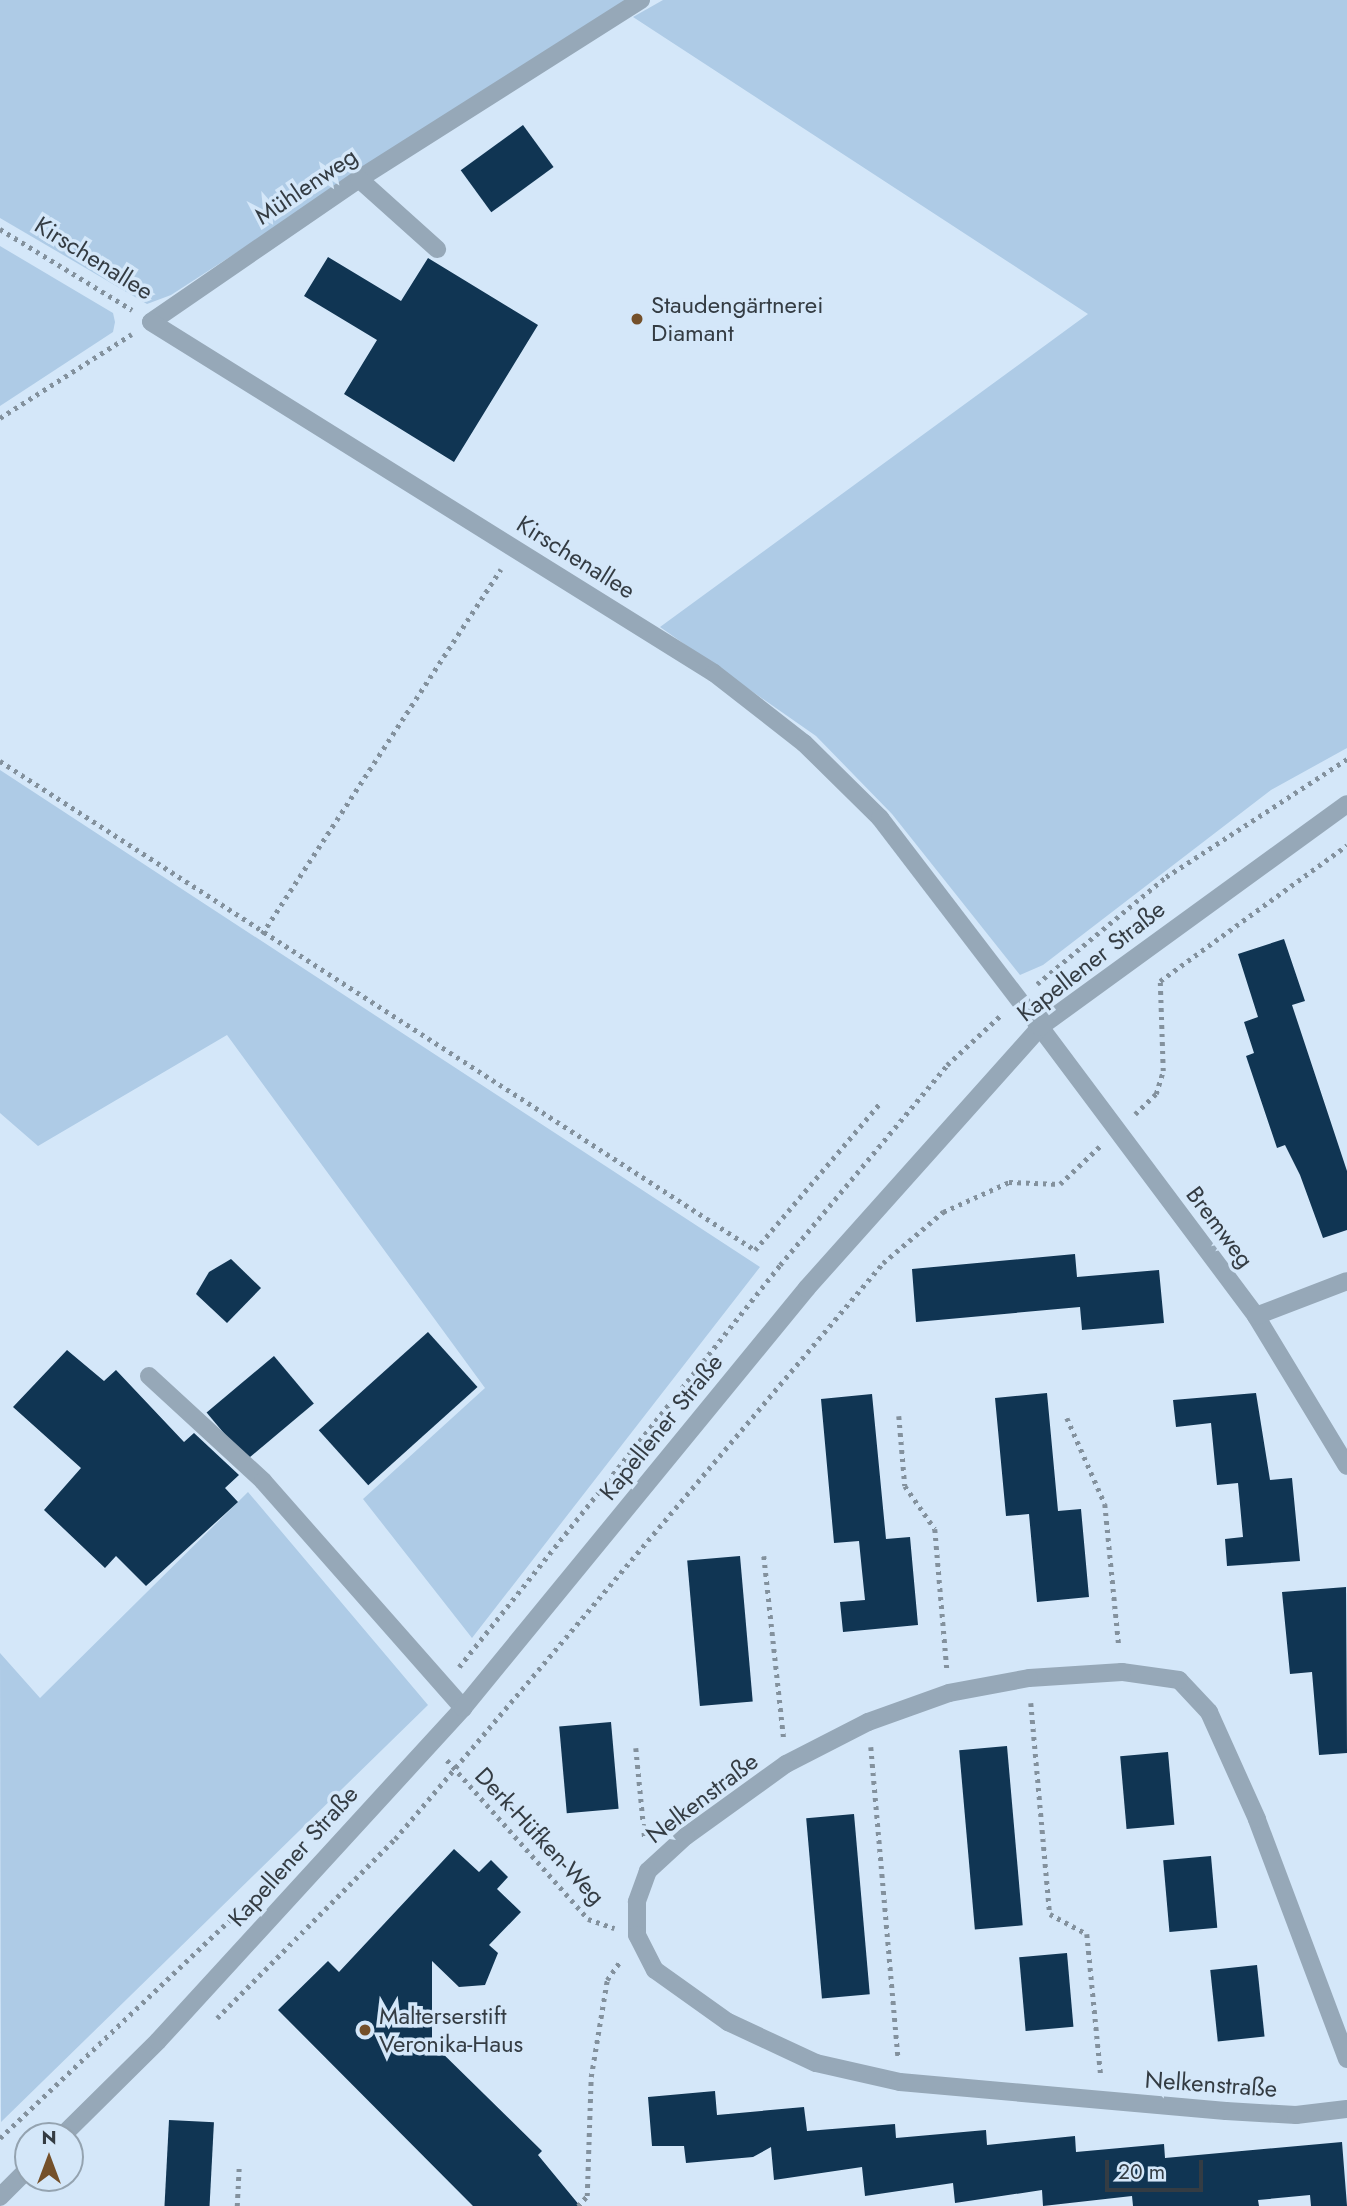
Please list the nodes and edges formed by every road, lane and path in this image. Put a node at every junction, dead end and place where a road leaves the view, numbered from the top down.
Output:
1 (641, 0) edge
2 (359, 179) junction
3 (0, 229) edge
4 (437, 249) dead end
5 (151, 322) junction
6 (0, 418) edge
7 (515, 548) junction
8 (0, 761) edge
9 (1347, 804) edge
10 (1347, 845) edge
11 (262, 934) junction
12 (1040, 1027) junction
13 (881, 1102) dead end
14 (1117, 1130) junction
15 (1347, 1281) edge
16 (1256, 1316) junction
17 (149, 1376) dead end
18 (899, 1416) dead end
19 (1067, 1418) dead end
20 (1347, 1466) edge
21 (764, 1556) dead end
22 (1122, 1672) junction
23 (1029, 1678) junction
24 (950, 1693) junction
25 (463, 1708) junction
26 (868, 1722) junction
27 (431, 1742) junction
28 (636, 1748) dead end
29 (786, 1764) junction
30 (455, 1769) junction
31 (648, 1871) junction
32 (637, 1935) junction
33 (207, 2028) dead end
34 (1347, 2059) edge
35 (900, 2082) junction
36 (1104, 2100) junction
37 (1347, 2109) edge
38 (76, 2122) edge
39 (239, 2166) dead end
40 (14, 2183) edge
41 (0, 2197) edge
42 (237, 2206) edge
43 (578, 2206) edge

1 - 2 street, Mühlenweg
2 - 4 street
2 - 5 street, Mühlenweg
3 - 5 path, Kirschenallee
5 - 6 path
5 - 7 street, Kirschenallee
7 - 11 path
7 - 12 street, Kirschenallee
8 - 11 path
9 - 12 street, Kapellener Straße
10 - 14 path
11 - 13 path
12 - 14 street, Bremweg
12 - 25 street, Kapellener Straße
14 - 16 street, Bremweg
14 - 30 path
15 - 16 street
16 - 20 street, Bremweg
17 - 25 street
18 - 24 path
19 - 22 path
21 - 29 path
22 - 23 street, Nelkenstraße
22 - 34 street, Nelkenstraße
23 - 24 street, Nelkenstraße
23 - 36 path
24 - 26 street, Nelkenstraße
25 - 27 street, Kapellener Straße
26 - 29 street, Nelkenstraße
26 - 35 path
27 - 30 path, Derk-Hüfken-Weg
27 - 38 street, Kapellener Straße
28 - 31 path
29 - 31 street, Nelkenstraße
30 - 32 path, Derk-Hüfken-Weg
30 - 33 path
31 - 32 street, Nelkenstraße
32 - 35 street, Nelkenstraße
32 - 43 path
35 - 36 street, Nelkenstraße
36 - 37 street, Nelkenstraße
39 - 42 path
40 - 41 street

